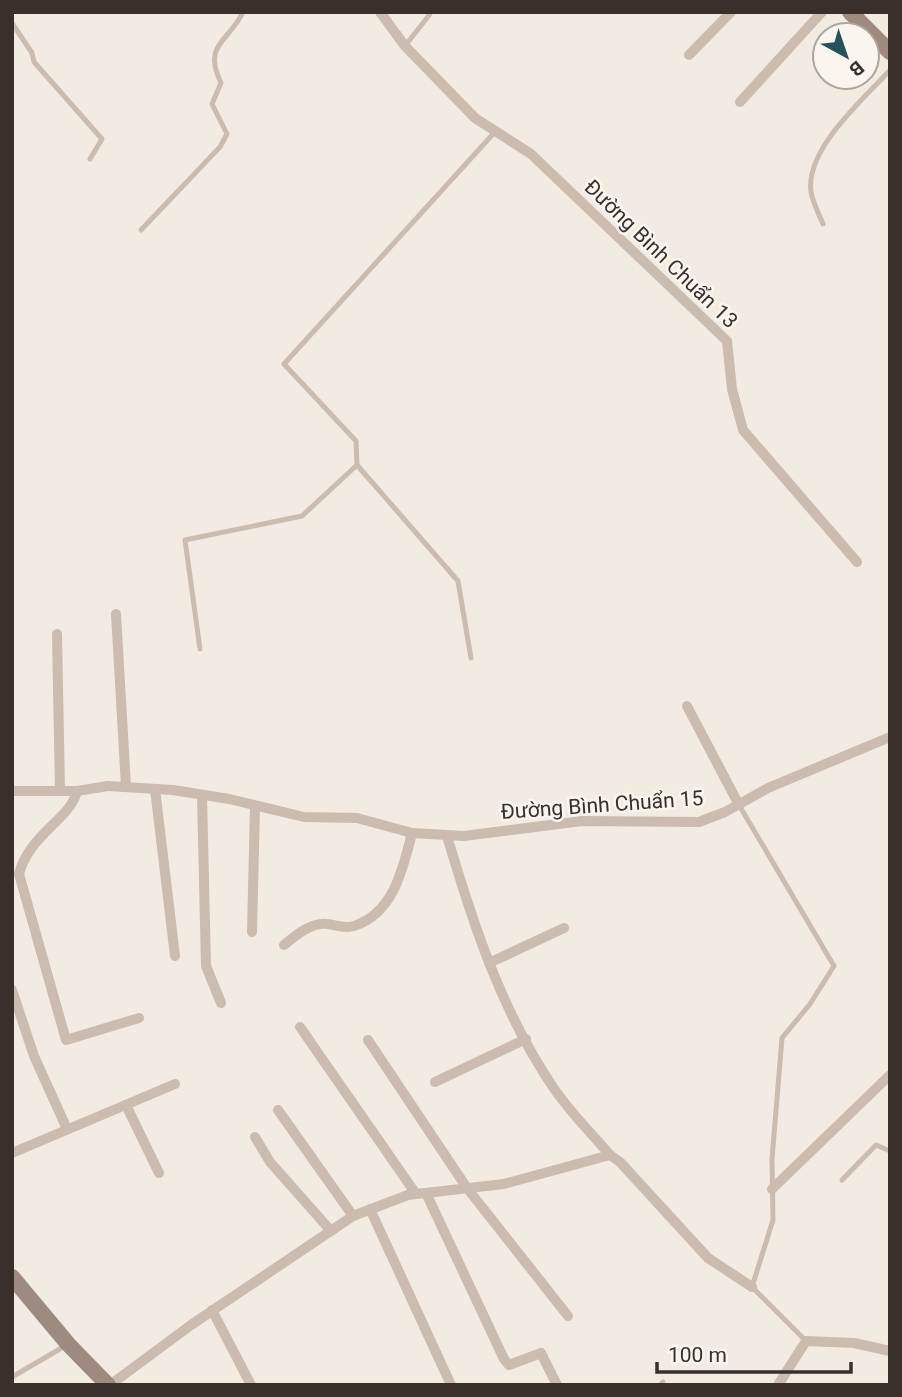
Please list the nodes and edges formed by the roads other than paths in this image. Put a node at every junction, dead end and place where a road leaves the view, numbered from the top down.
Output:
1 (243, 12) edge
2 (380, 12) edge
3 (731, 12) edge
4 (822, 12) edge
5 (850, 12) edge
6 (430, 14) edge
7 (12, 23) edge
8 (405, 46) junction
9 (890, 52) edge
10 (689, 55) dead end
11 (890, 70) edge
12 (740, 102) dead end
13 (494, 132) junction
14 (90, 159) dead end
15 (823, 224) dead end
16 (141, 230) dead end
17 (357, 465) junction
18 (857, 562) dead end
19 (117, 614) dead end
20 (57, 634) dead end
21 (200, 649) dead end
22 (471, 658) dead end
23 (687, 706) dead end
24 (890, 737) edge
25 (126, 786) junction
26 (155, 789) junction
27 (12, 791) edge
28 (60, 791) junction
29 (76, 791) junction
30 (202, 796) junction
31 (739, 805) junction
32 (255, 806) junction
33 (412, 833) junction
34 (447, 835) junction
35 (15, 877) edge
36 (564, 928) dead end
37 (252, 932) dead end
38 (284, 945) dead end
39 (175, 956) dead end
40 (489, 963) junction
41 (12, 990) edge
42 (221, 1003) dead end
43 (139, 1018) dead end
44 (300, 1027) dead end
45 (526, 1039) junction
46 (368, 1040) dead end
47 (890, 1075) edge
48 (435, 1082) dead end
49 (175, 1084) dead end
50 (126, 1105) junction
51 (278, 1110) dead end
52 (66, 1129) junction
53 (255, 1137) dead end
54 (890, 1151) edge
55 (12, 1153) edge
56 (610, 1155) junction
57 (159, 1173) dead end
58 (842, 1180) dead end
59 (467, 1188) junction
60 (772, 1189) junction
61 (421, 1193) junction
62 (370, 1209) junction
63 (353, 1216) junction
64 (331, 1231) junction
65 (12, 1277) edge
66 (752, 1287) junction
67 (212, 1310) junction
68 (568, 1316) dead end
69 (806, 1341) junction
70 (68, 1344) junction
71 (890, 1351) edge
72 (12, 1377) edge
73 (109, 1385) edge
74 (251, 1385) edge
75 (451, 1385) edge
76 (557, 1385) edge
77 (778, 1385) edge

1 - 16 lane
2 - 8 street, Đường Bình Chuẩn 13
3 - 10 street
4 - 12 street
5 - 9 street
6 - 8 lane
7 - 14 lane
8 - 13 street, Đường Bình Chuẩn 13
11 - 15 lane
13 - 17 lane
13 - 18 street, Đường Bình Chuẩn 13
17 - 21 lane
17 - 22 lane
19 - 25 street
20 - 28 street
23 - 31 street
24 - 31 street, Đường Bình Chuẩn 15
25 - 26 street, Đường Bình Chuẩn 15
25 - 29 street, Đường Bình Chuẩn 15
26 - 30 street, Đường Bình Chuẩn 15
26 - 39 street
27 - 28 street, Đường Bình Chuẩn 15
28 - 29 street, Đường Bình Chuẩn 15
29 - 35 street
30 - 32 street, Đường Bình Chuẩn 15
30 - 42 street
31 - 34 street, Đường Bình Chuẩn 15
31 - 60 lane
32 - 33 street, Đường Bình Chuẩn 15
32 - 37 street
33 - 34 street, Đường Bình Chuẩn 15
33 - 38 street
34 - 40 street
35 - 43 street
36 - 40 street
40 - 45 street
41 - 52 street
44 - 61 street
45 - 48 street
45 - 56 street
46 - 59 street
47 - 60 street
49 - 50 street
50 - 52 street
50 - 57 street
51 - 63 street
52 - 55 street
53 - 64 street
54 - 58 lane
56 - 59 street
56 - 66 street
59 - 61 street
59 - 68 street
60 - 66 lane
61 - 62 street
61 - 76 street
62 - 63 street
62 - 75 street
63 - 64 street
64 - 67 street
65 - 70 street
66 - 69 lane
67 - 73 street
67 - 74 street
69 - 71 street
69 - 77 street
70 - 72 lane
70 - 73 street

